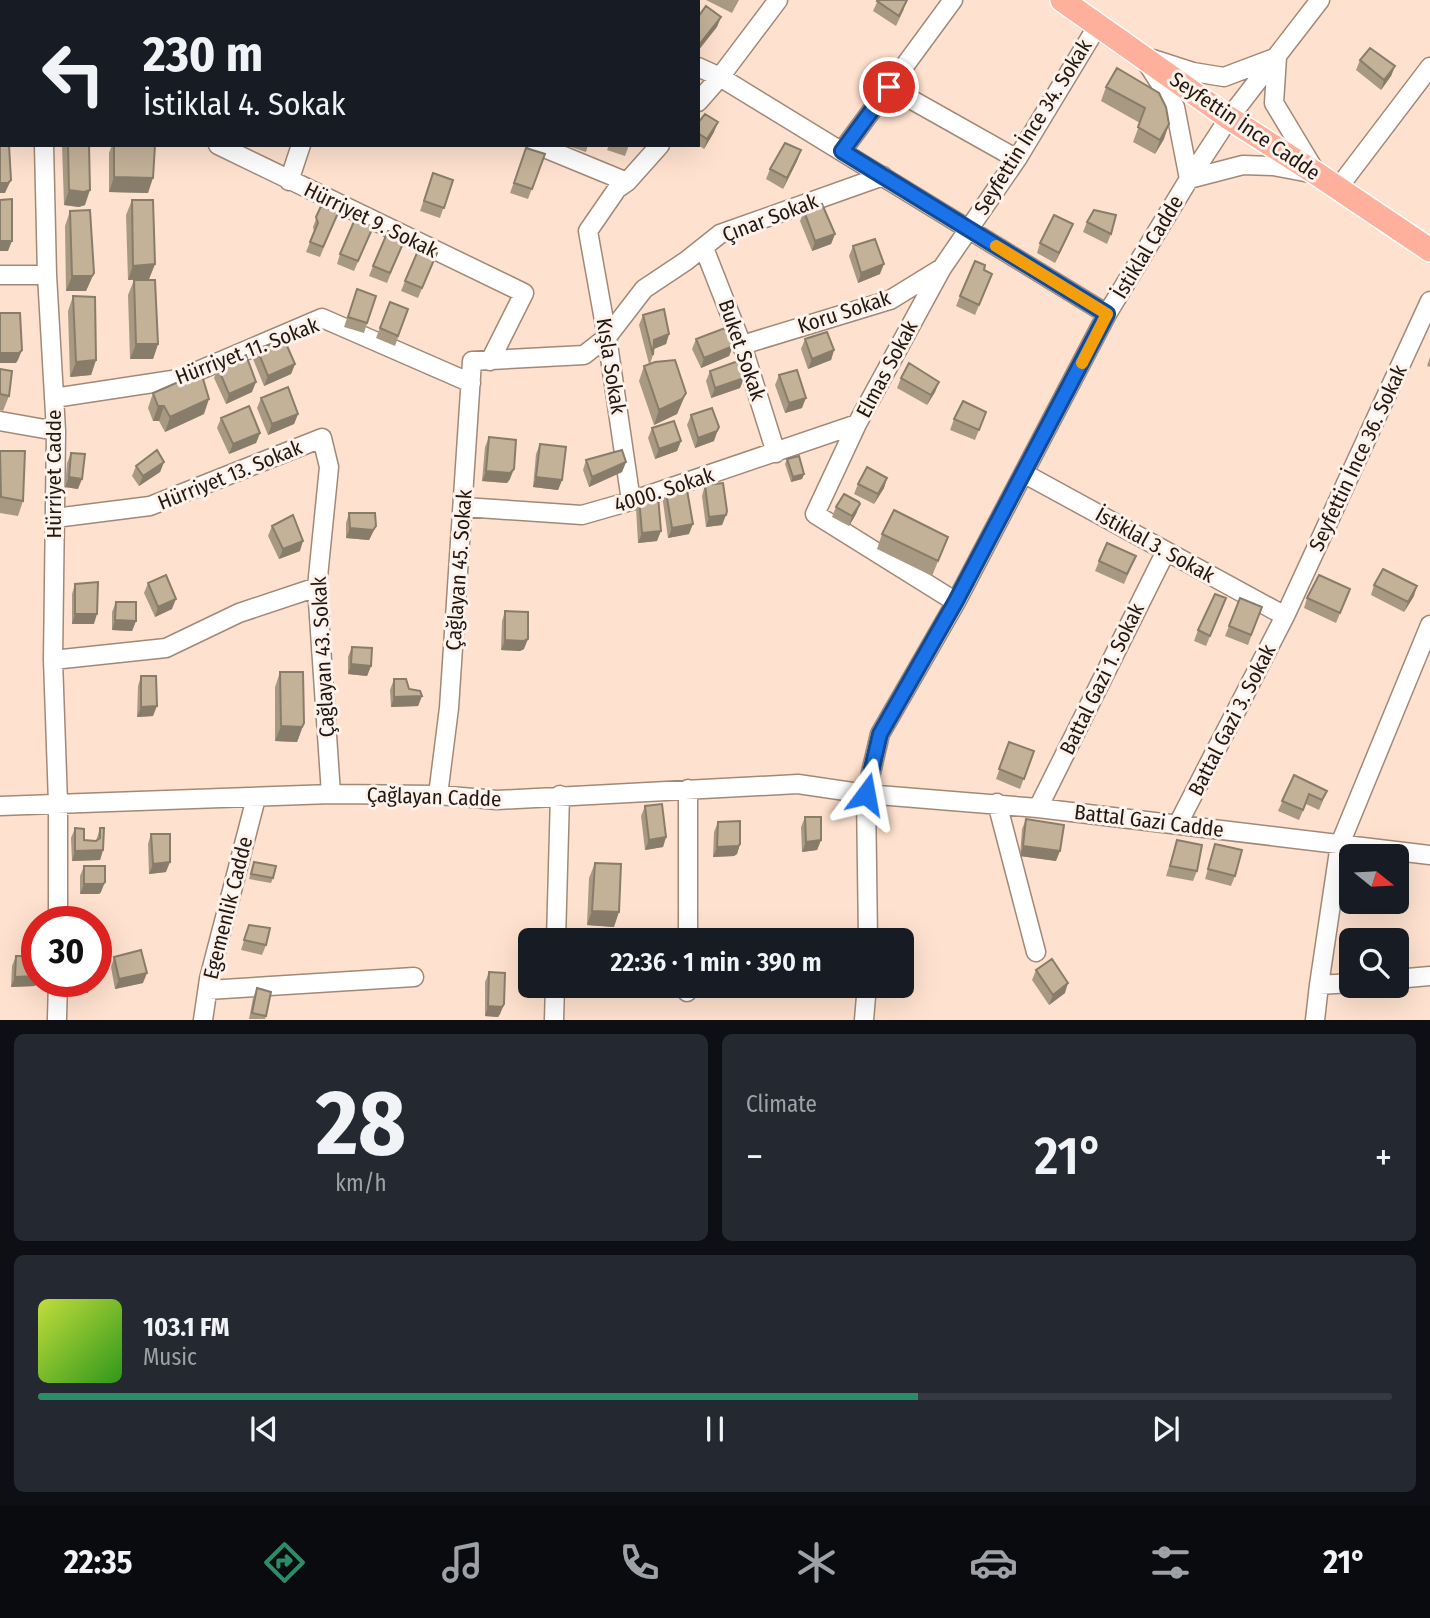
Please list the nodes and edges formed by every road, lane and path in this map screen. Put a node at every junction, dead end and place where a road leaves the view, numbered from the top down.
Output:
1 (778, 0) edge
2 (953, 0) edge
3 (1062, 0) edge
4 (1320, 0) edge
5 (1098, 24) junction
6 (1143, 56) junction
7 (1277, 57) junction
8 (1430, 67) edge
9 (700, 68) edge
10 (720, 77) junction
11 (889, 87) junction
12 (700, 100) edge
13 (1229, 118) junction
14 (44, 147) edge
15 (222, 147) edge
16 (301, 147) edge
17 (542, 147) edge
18 (658, 147) edge
19 (842, 151) junction
20 (1017, 159) junction
21 (1317, 174) junction
22 (883, 176) junction
23 (1189, 179) junction
24 (289, 181) junction
25 (628, 182) junction
26 (1338, 188) junction
27 (969, 229) junction
28 (704, 248) junction
29 (1430, 250) edge
30 (942, 268) junction
31 (0, 275) edge
32 (47, 275) junction
33 (1430, 301) edge
34 (1107, 314) junction
35 (607, 337) junction
36 (742, 345) junction
37 (490, 361) junction
38 (471, 383) junction
39 (54, 398) junction
40 (0, 421) edge
41 (857, 424) junction
42 (56, 431) junction
43 (322, 438) joint
44 (776, 453) junction
45 (1025, 474) junction
46 (631, 501) junction
47 (464, 507) junction
48 (55, 518) junction
49 (1166, 551) junction
50 (317, 587) junction
51 (956, 601) junction
52 (1285, 616) junction
53 (1430, 625) edge
54 (53, 660) junction
55 (688, 789) junction
56 (331, 794) junction
57 (866, 794) junction
58 (438, 795) junction
59 (560, 795) junction
60 (256, 798) junction
61 (58, 803) junction
62 (997, 803) junction
63 (0, 806) edge
64 (1038, 808) junction
65 (1178, 824) junction
66 (1340, 844) joint
67 (1339, 851) edge
68 (1409, 852) edge
69 (1430, 855) edge
70 (58, 906) edge
71 (556, 928) edge
72 (688, 928) edge
73 (868, 928) edge
74 (1036, 952) dead end
75 (1430, 976) edge
76 (414, 977) dead end
77 (1409, 978) edge
78 (1339, 984) edge
79 (1319, 985) junction
80 (208, 990) junction
81 (58, 997) edge
82 (555, 998) edge
83 (866, 998) edge
84 (57, 1018) dead end
85 (203, 1020) edge
86 (554, 1020) edge
87 (864, 1020) edge
88 (1315, 1020) edge

1 - 10 street
2 - 11 street
3 - 5 main road, Seyfettin İnce Cadde
4 - 7 street, İstiklal Cadde
5 - 6 main road, Seyfettin İnce Cadde
5 - 20 street, Seyfettin İnce 34. Sokak
6 - 7 street
6 - 13 main road, Seyfettin İnce Cadde
6 - 23 street
7 - 13 street, İstiklal Cadde
7 - 21 street
8 - 26 street
9 - 10 street
10 - 12 street
10 - 19 street
11 - 19 street
11 - 20 street
13 - 21 main road, Seyfettin İnce Cadde
13 - 23 street, İstiklal Cadde
14 - 32 street, Hürriyet Cadde
15 - 24 street, Hürriyet 9. Sokak
16 - 24 street
17 - 25 street
18 - 25 street
19 - 22 street
20 - 27 street, Seyfettin İnce 34. Sokak
21 - 23 street
21 - 26 main road, Seyfettin İnce Cadde
22 - 27 street
22 - 28 street, Çınar Sokak
23 - 34 street, İstiklal Cadde
24 - 37 street, Hürriyet 9. Sokak
25 - 35 street, Kışla Sokak
26 - 29 main road, Seyfettin İnce Cadde
27 - 30 street, Elmas Sokak
27 - 34 street
28 - 35 street, Çınar Sokak
28 - 36 street, Buket Sokak
30 - 36 street, Koru Sokak
30 - 41 street, Elmas Sokak
31 - 32 street
32 - 39 street, Hürriyet Cadde
33 - 52 street, Seyfettin İnce 36. Sokak
34 - 45 street, İstiklal Cadde
35 - 37 street, Çınar Sokak
35 - 46 street, Kışla Sokak
36 - 44 street, Buket Sokak
37 - 38 street
38 - 39 street, Hürriyet 11. Sokak
38 - 47 street, Çağlayan 45. Sokak
39 - 42 street, Hürriyet Cadde
40 - 42 street
41 - 44 street, 4000. Sokak
41 - 51 street, Elmas Sokak
42 - 48 street, Hürriyet Cadde
43 - 48 street, Hürriyet 13. Sokak
43 - 50 street, Çağlayan 43. Sokak
44 - 46 street, 4000. Sokak
45 - 49 street, İstiklal 3. Sokak
45 - 51 street, İstiklal Cadde
46 - 47 street, 4000. Sokak
47 - 58 street, Çağlayan 45. Sokak
48 - 54 street, Hürriyet Cadde
49 - 52 street, İstiklal 3. Sokak
49 - 64 street, Battal Gazi 1. Sokak
50 - 54 street
50 - 56 street, Çağlayan 43. Sokak
51 - 57 street, İstiklal Cadde
52 - 65 street, Battal Gazi 3. Sokak
53 - 66 street
54 - 61 street, Hürriyet Cadde
55 - 57 street, Çağlayan Cadde
55 - 59 street, Çağlayan Cadde
55 - 72 street
56 - 58 street, Çağlayan Cadde
56 - 60 street, Çağlayan Cadde
57 - 62 street, Battal Gazi Cadde
57 - 73 street, İstiklal Cadde
58 - 59 street, Çağlayan Cadde
59 - 71 street
60 - 61 street, Çağlayan Cadde
60 - 80 street, Egemenlik Cadde
61 - 63 street, Çağlayan Cadde
61 - 70 street, Hürriyet Cadde
62 - 64 street, Battal Gazi Cadde
62 - 74 street
64 - 65 street, Battal Gazi Cadde
65 - 66 street, Battal Gazi Cadde
67 - 79 street
68 - 69 street, Battal Gazi Cadde
75 - 77 street
76 - 80 street
78 - 79 street
79 - 88 street
80 - 85 street, Egemenlik Cadde
81 - 84 street
82 - 86 street
83 - 87 street

